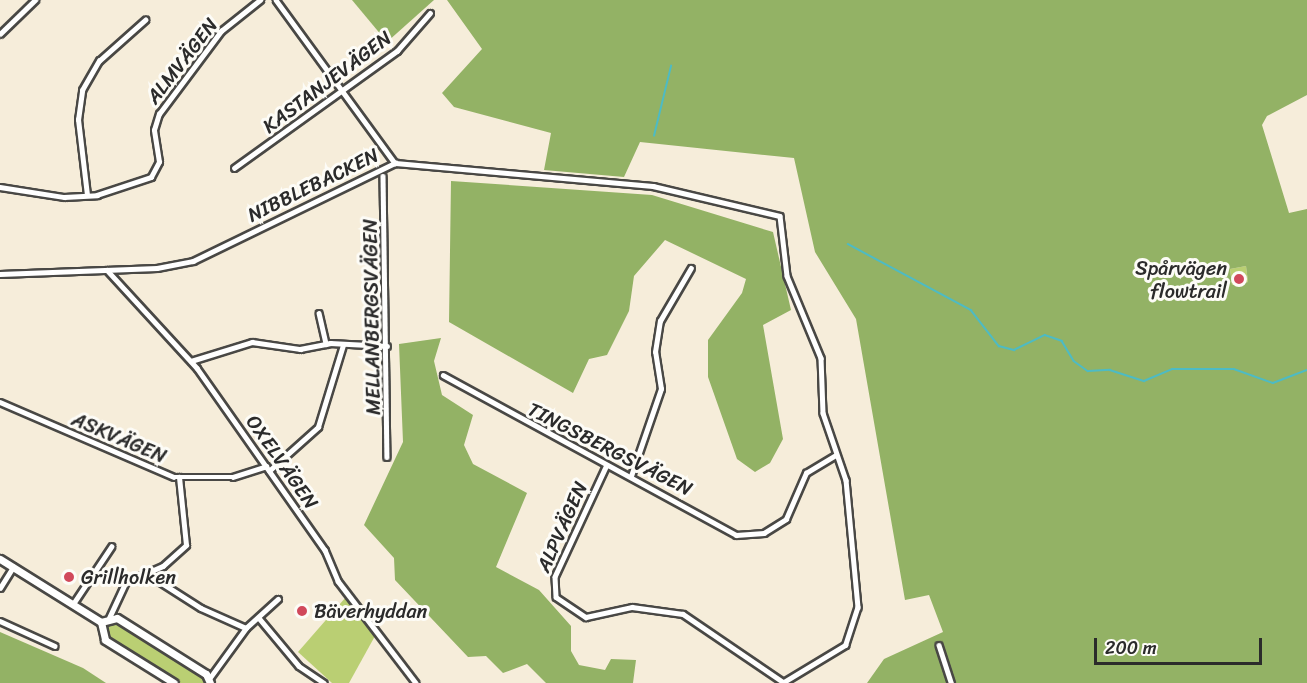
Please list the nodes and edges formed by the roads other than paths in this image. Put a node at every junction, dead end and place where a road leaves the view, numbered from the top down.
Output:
1 (35, 0) edge
2 (260, 0) edge
3 (276, 0) edge
4 (430, 13) dead end
5 (145, 20) dead end
6 (0, 34) edge
7 (345, 89) junction
8 (395, 163) junction
9 (234, 168) dead end
10 (383, 177) dead end
11 (0, 187) edge
12 (87, 195) junction
13 (691, 268) dead end
14 (107, 270) junction
15 (1, 274) edge
16 (0, 282) edge
17 (320, 313) dead end
18 (326, 344) junction
19 (344, 345) junction
20 (387, 346) junction
21 (191, 361) junction
22 (443, 375) dead end
23 (0, 402) edge
24 (834, 456) junction
25 (387, 457) dead end
26 (607, 465) junction
27 (267, 468) junction
28 (631, 476) junction
29 (179, 477) junction
30 (111, 547) dead end
31 (0, 559) edge
32 (13, 567) junction
33 (146, 573) junction
34 (0, 588) edge
35 (278, 599) dead end
36 (73, 604) junction
37 (109, 618) junction
38 (259, 618) junction
39 (0, 621) edge
40 (101, 622) junction
41 (246, 628) junction
42 (939, 645) dead end
43 (56, 646) dead end
44 (209, 681) edge
45 (174, 683) edge
46 (324, 683) edge
47 (416, 683) edge
48 (783, 683) edge
49 (951, 683) edge

1 - 6 street
2 - 12 street, ALMVÄGEN
3 - 7 street
4 - 7 street, KASTANJEVÄGEN
5 - 12 street
7 - 8 street
7 - 9 street, KASTANJEVÄGEN
8 - 14 street, NIBBLEBACKEN
8 - 24 street, NIBBLEBACKEN
10 - 20 street, MELLANBERGSVÄGEN
11 - 12 street, ALMVÄGEN
13 - 28 street
14 - 15 street, NIBBLEBACKEN
14 - 21 street, OXELVÄGEN
15 - 16 street
17 - 18 street
18 - 19 street
18 - 21 street
19 - 20 street
19 - 27 street, ASKVÄGEN
20 - 25 street, MELLANBERGSVÄGEN
21 - 27 street, OXELVÄGEN
22 - 26 street, TINGSBERGSVÄGEN
23 - 29 street, ASKVÄGEN
24 - 28 street, TINGSBERGSVÄGEN
24 - 48 street
26 - 28 street, TINGSBERGSVÄGEN
26 - 48 street, ALPVÄGEN
27 - 29 street, ASKVÄGEN
27 - 47 street, OXELVÄGEN
29 - 33 street
30 - 36 street
31 - 32 street
32 - 34 street
32 - 36 street
33 - 37 street
33 - 41 street
35 - 38 street
36 - 40 street
37 - 40 street
37 - 44 street
38 - 41 street
38 - 46 street
39 - 43 street
40 - 45 street
41 - 44 street
42 - 49 street

